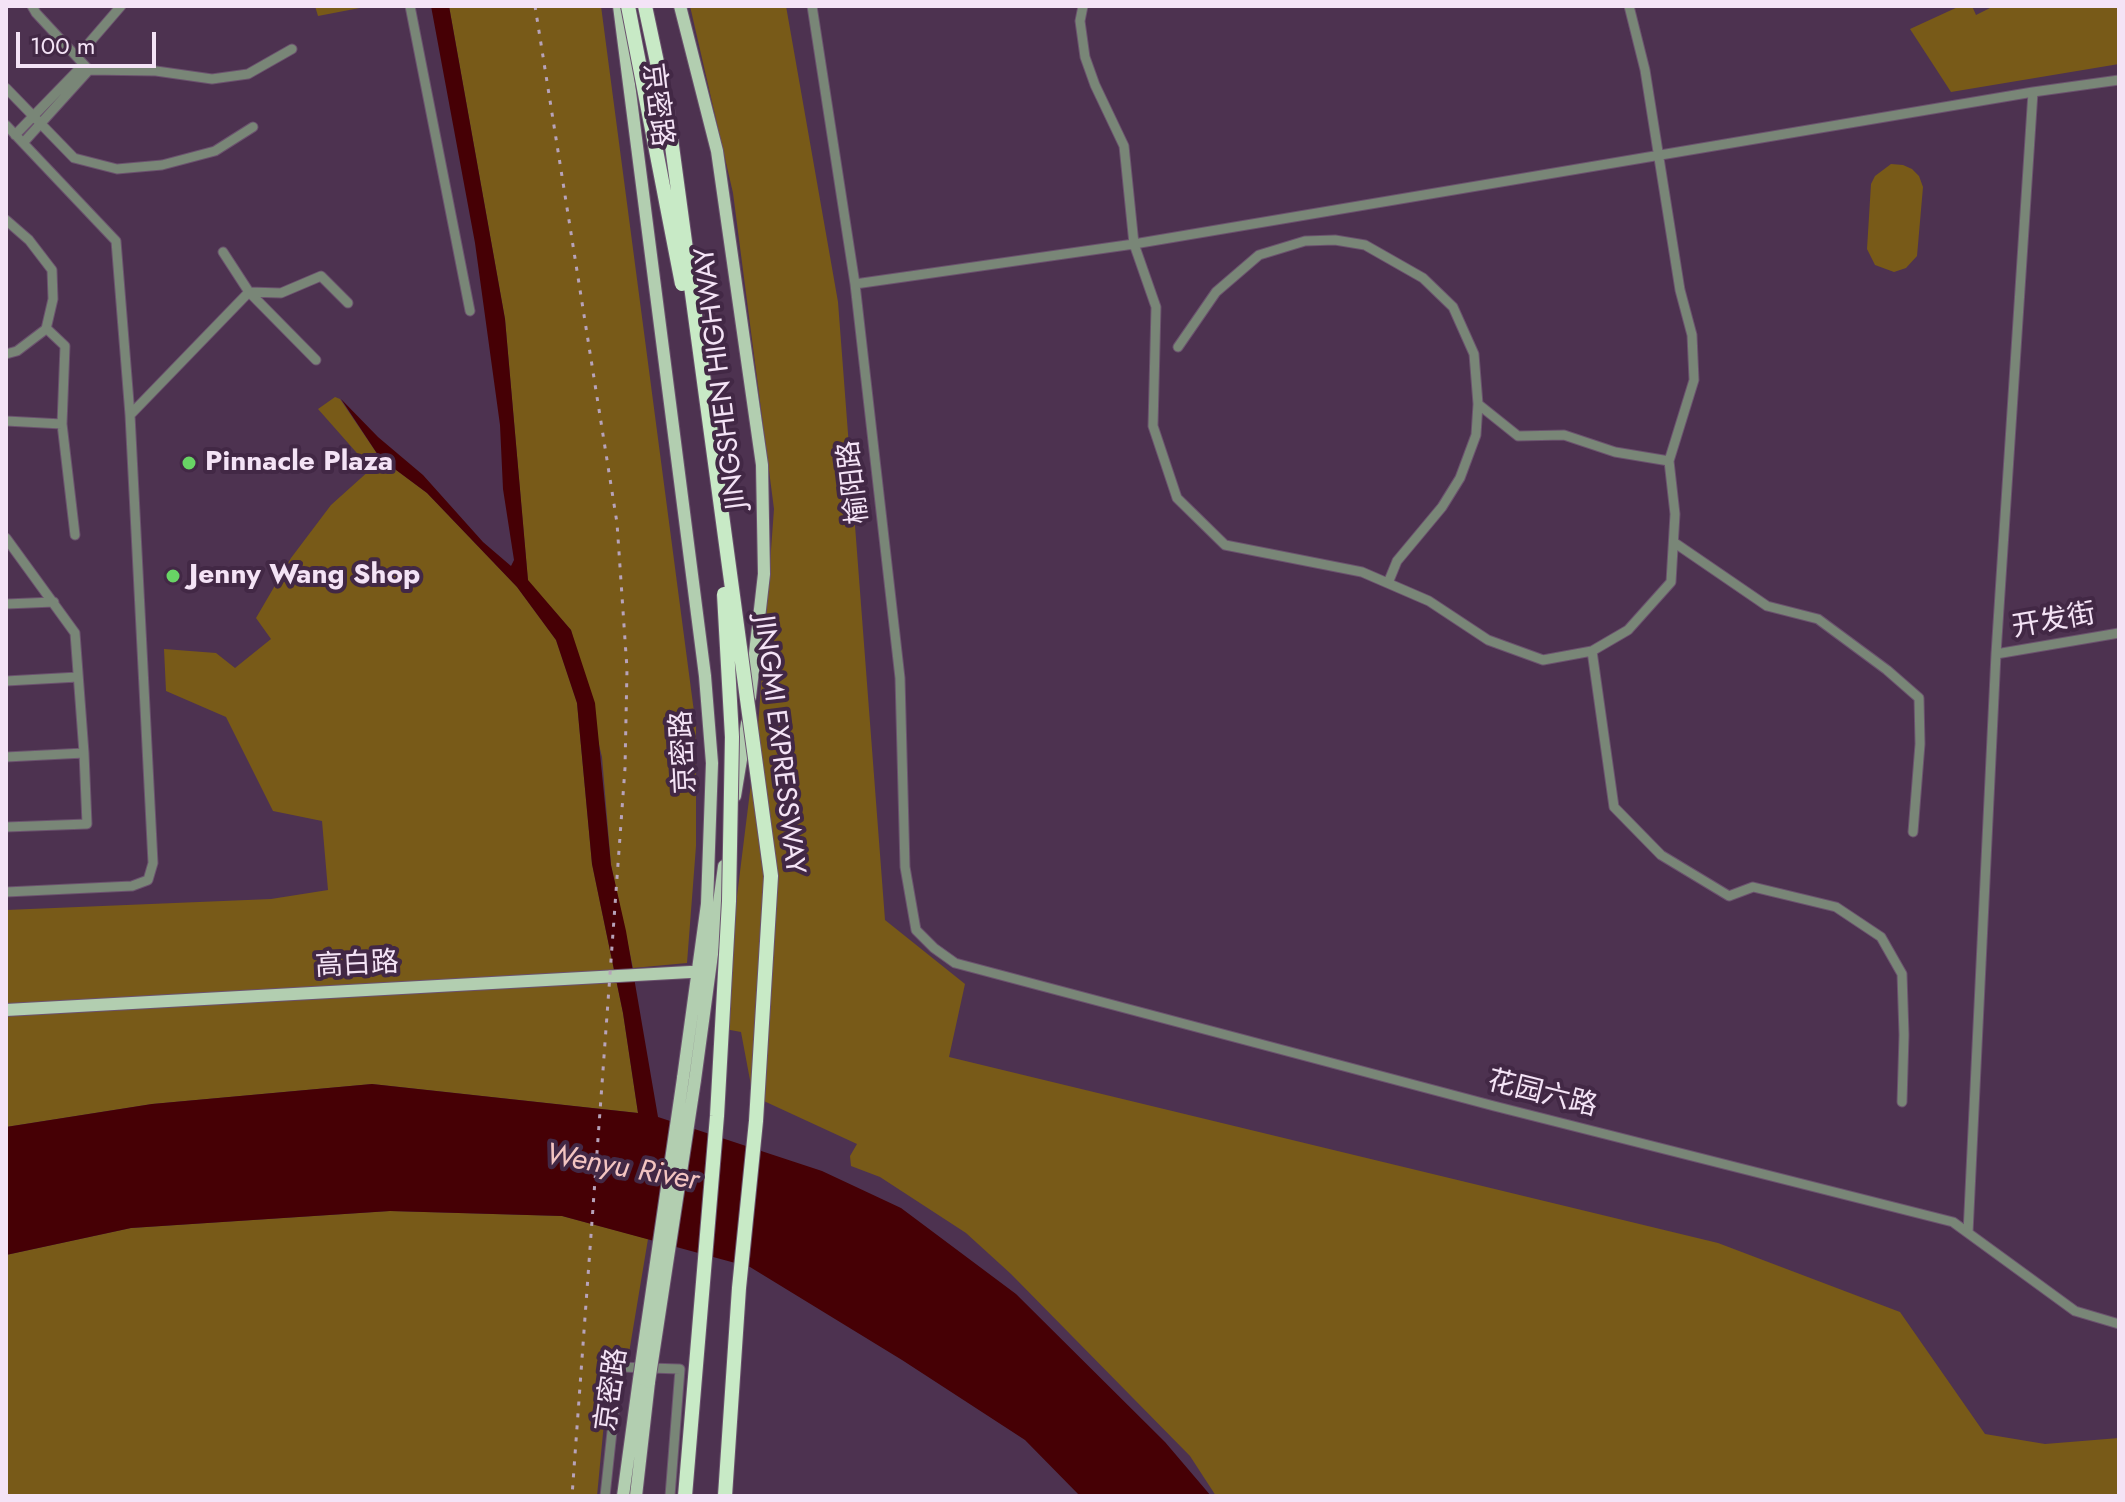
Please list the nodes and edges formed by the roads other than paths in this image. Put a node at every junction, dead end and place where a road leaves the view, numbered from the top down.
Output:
1 (32, 6) edge
2 (410, 6) edge
3 (619, 6) edge
4 (628, 6) edge
5 (645, 6) edge
6 (680, 6) edge
7 (812, 6) edge
8 (1083, 6) edge
9 (1629, 6) edge
10 (119, 7) edge
11 (292, 49) dead end
12 (83, 64) junction
13 (2119, 80) edge
14 (6, 88) edge
15 (2033, 92) junction
16 (38, 119) junction
17 (6, 125) edge
18 (253, 127) dead end
19 (19, 139) junction
20 (1658, 155) junction
21 (6, 220) edge
22 (1134, 244) junction
23 (223, 252) dead end
24 (855, 284) junction
25 (249, 292) junction
26 (348, 303) dead end
27 (470, 311) dead end
28 (46, 328) junction
29 (1178, 347) dead end
30 (6, 354) edge
31 (316, 360) dead end
32 (1478, 404) junction
33 (130, 415) junction
34 (6, 421) edge
35 (62, 424) junction
36 (1669, 461) junction
37 (75, 535) dead end
38 (6, 538) edge
39 (1675, 543) dead end
40 (1388, 583) junction
41 (54, 602) junction
42 (6, 604) edge
43 (2119, 633) edge
44 (1592, 651) junction
45 (1996, 654) junction
46 (78, 677) junction
47 (6, 681) edge
48 (84, 753) junction
49 (6, 757) edge
50 (6, 827) edge
51 (1913, 832) dead end
52 (6, 892) edge
53 (934, 948) joint
54 (706, 971) junction
55 (6, 1010) edge
56 (1902, 1102) dead end
57 (1968, 1233) junction
58 (2119, 1324) edge
59 (644, 1380) junction
60 (605, 1496) edge
61 (623, 1496) edge
62 (636, 1496) edge
63 (670, 1496) edge
64 (685, 1496) edge
65 (725, 1496) edge

1 - 12 street
2 - 27 street
3 - 54 main road, 京密路
4 - 64 highway, JINGMI EXPRESSWAY, bridge
5 - 65 highway, JINGMI EXPRESSWAY, bridge
6 - 54 main road, JINGSHEN HIGHWAY
7 - 24 street, 榆阳路
8 - 22 street
9 - 20 street
10 - 12 street
11 - 12 street
12 - 16 street
13 - 15 street
14 - 16 street
15 - 20 street
15 - 45 street
16 - 18 street
16 - 19 street
17 - 19 street
19 - 33 street
20 - 22 street
20 - 36 street
21 - 28 street
22 - 24 street
22 - 40 street
23 - 25 street
24 - 53 street, 榆阳路
25 - 26 street
25 - 31 street
25 - 33 street
28 - 30 street
28 - 35 street
29 - 32 street
32 - 36 street
32 - 40 street
33 - 52 street
34 - 35 street
35 - 37 street
36 - 44 street
38 - 41 street
39 - 51 street
40 - 44 street
41 - 42 street
41 - 46 street
43 - 45 street, 开发街
44 - 56 street
45 - 57 street
46 - 47 street
46 - 48 street
48 - 49 street
48 - 50 street
53 - 57 street, 花园六路
54 - 55 main road, 高白路
54 - 59 main road, 京密路, bridge
57 - 58 street, 花园六路
59 - 61 main road, 京密路
59 - 62 main road, 京密路
60 - 63 street

